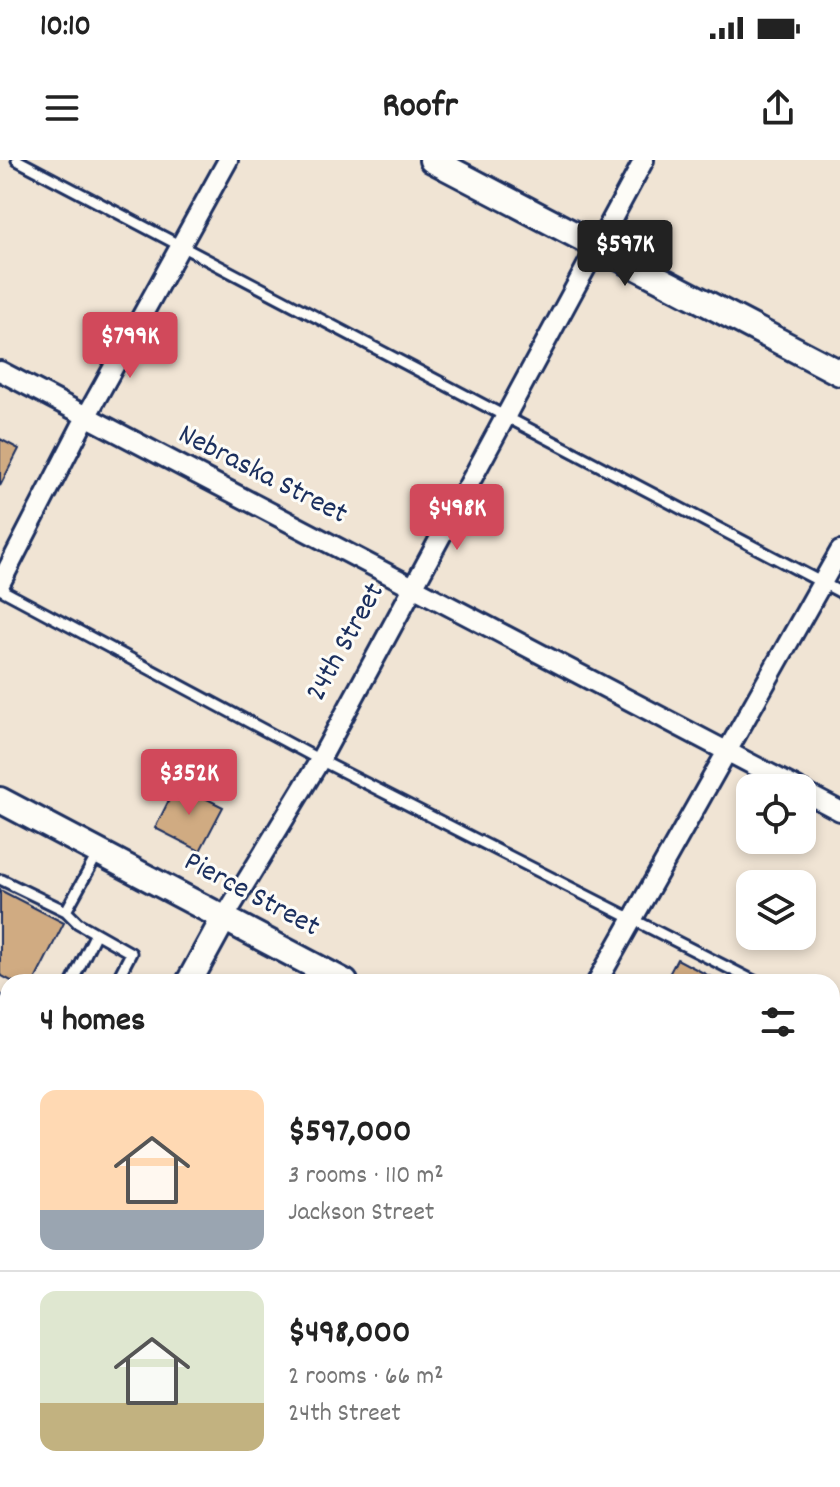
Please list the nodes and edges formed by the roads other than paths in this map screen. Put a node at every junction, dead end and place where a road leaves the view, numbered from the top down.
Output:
1 (17, 160) edge
2 (228, 160) edge
3 (432, 160) edge
4 (644, 160) edge
5 (180, 246) junction
6 (598, 247) junction
7 (0, 371) edge
8 (840, 373) edge
9 (86, 417) junction
10 (505, 418) junction
11 (840, 551) edge
12 (822, 582) junction
13 (0, 586) edge
14 (415, 586) junction
15 (840, 592) edge
16 (725, 751) junction
17 (320, 760) junction
18 (770, 774) edge
19 (816, 798) edge
20 (0, 800) edge
21 (840, 811) edge
22 (99, 852) junction
23 (2, 880) edge
24 (66, 911) junction
25 (633, 917) junction
26 (224, 918) junction
27 (96, 933) junction
28 (76, 974) edge
29 (120, 974) edge
30 (193, 974) edge
31 (330, 974) edge
32 (601, 974) edge
33 (741, 974) edge

1 - 5 lane
2 - 5 street
3 - 6 main road
4 - 6 street, 24th Street
5 - 9 street
5 - 10 lane
6 - 8 main road
6 - 10 street, 24th Street
7 - 9 street, Nebraska Street
9 - 13 street
9 - 14 street, Nebraska Street
10 - 12 lane
10 - 14 street, 24th Street
11 - 12 street
12 - 15 lane
12 - 16 street
13 - 17 lane
14 - 16 street, Nebraska Street
14 - 17 street, 24th Street
16 - 18 street, Nebraska Street
16 - 25 street
17 - 25 lane
17 - 26 street, 24th Street
19 - 21 street
20 - 22 main road, Pierce Street
22 - 24 lane
22 - 26 main road, Pierce Street
23 - 24 lane
24 - 27 lane
25 - 32 street
25 - 33 lane
26 - 30 main road, 24th Street
26 - 31 main road, Pierce Street
27 - 28 lane
27 - 29 lane

